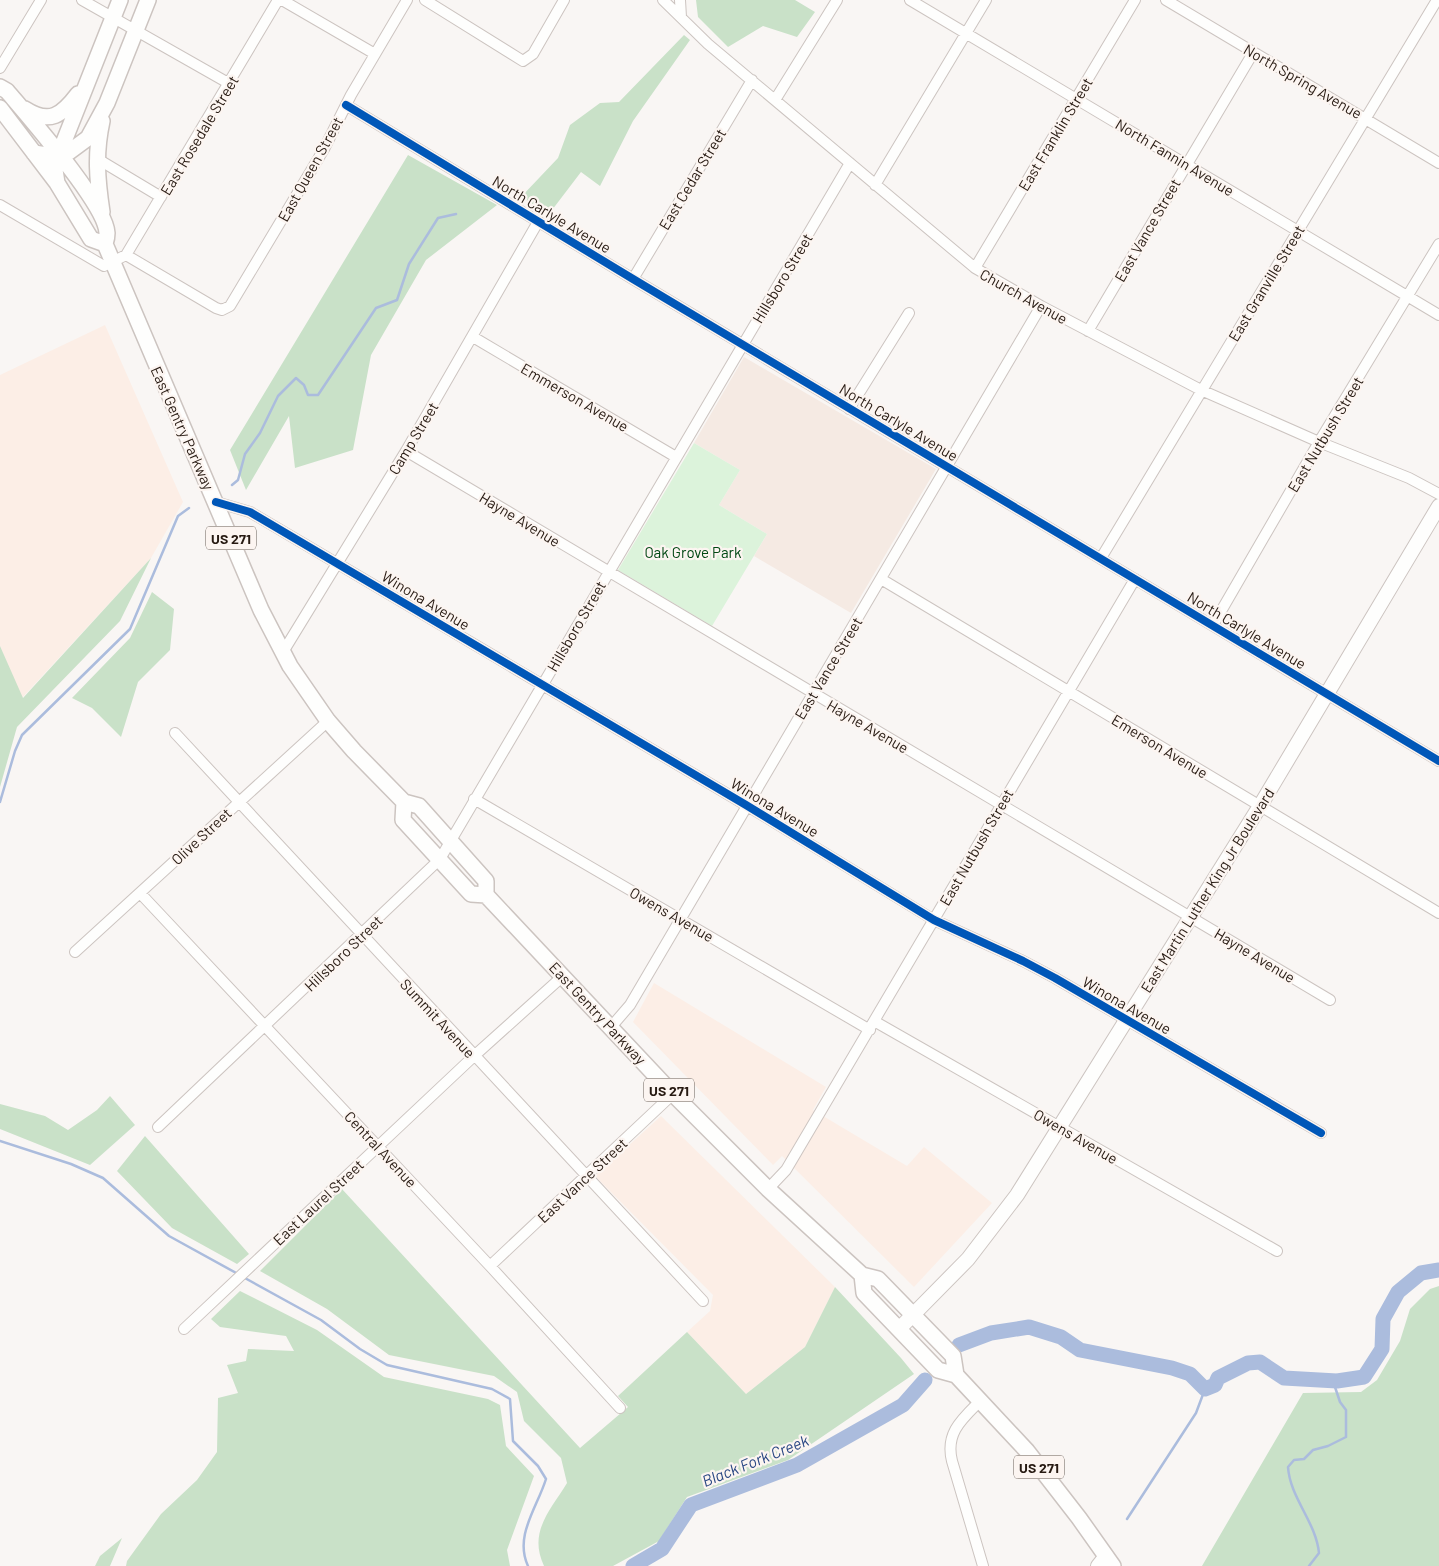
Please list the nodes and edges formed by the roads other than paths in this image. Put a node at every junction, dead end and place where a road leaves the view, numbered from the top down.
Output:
1 (41, 0) edge
2 (82, 0) edge
3 (120, 0) edge
4 (148, 0) edge
5 (280, 0) edge
6 (407, 0) edge
7 (424, 0) edge
8 (564, 0) edge
9 (663, 0) edge
10 (680, 0) edge
11 (837, 0) edge
12 (910, 0) edge
13 (986, 0) edge
14 (1135, 0) edge
15 (1166, 0) edge
16 (1436, 7) edge
17 (681, 17) junction
18 (113, 18) junction
19 (135, 30) junction
20 (966, 34) junction
21 (1253, 53) junction
22 (375, 54) junction
23 (0, 68) edge
24 (91, 77) junction
25 (752, 80) junction
26 (230, 84) junction
27 (0, 88) edge
28 (1077, 99) junction
29 (775, 100) junction
30 (106, 102) junction
31 (18, 104) junction
32 (346, 104) junction
33 (0, 108) edge
34 (1366, 118) junction
35 (34, 153) junction
36 (59, 154) junction
37 (96, 158) junction
38 (850, 163) junction
39 (1186, 164) junction
40 (1439, 164) edge
41 (57, 183) junction
42 (875, 185) junction
43 (161, 197) junction
44 (0, 205) edge
45 (538, 222) junction
46 (104, 223) junction
47 (1298, 230) junction
48 (105, 244) junction
49 (1439, 244) edge
50 (126, 255) junction
51 (112, 262) junction
52 (975, 268) junction
53 (633, 279) junction
54 (1407, 296) junction
55 (1041, 306) junction
56 (910, 313) dead end
57 (1439, 315) edge
58 (1088, 331) junction
59 (473, 337) junction
60 (742, 344) junction
61 (1201, 390) junction
62 (849, 409) junction
63 (1319, 442) junction
64 (406, 451) junction
65 (676, 457) junction
66 (946, 466) junction
67 (1439, 494) edge
68 (216, 502) junction
69 (1439, 506) edge
70 (1101, 558) junction
71 (338, 563) junction
72 (608, 571) junction
73 (1135, 578) junction
74 (881, 579) junction
75 (1213, 625) junction
76 (283, 652) junction
77 (542, 684) junction
78 (1068, 691) junction
79 (814, 694) junction
80 (1327, 694) junction
81 (328, 721) junction
82 (175, 733) dead end
83 (1439, 761) edge
84 (474, 799) junction
85 (237, 802) junction
86 (404, 802) junction
87 (1001, 804) junction
88 (746, 805) junction
89 (1260, 806) junction
90 (450, 840) junction
91 (440, 859) junction
92 (140, 893) junction
93 (486, 896) junction
94 (1439, 913) edge
95 (1190, 917) junction
96 (680, 919) junction
97 (934, 920) junction
98 (362, 936) junction
99 (75, 952) dead end
100 (563, 976) junction
101 (1330, 1000) dead end
102 (1126, 1020) junction
103 (266, 1026) junction
104 (872, 1026) junction
105 (611, 1028) junction
106 (474, 1056) junction
107 (673, 1094) junction
108 (158, 1127) dead end
109 (1060, 1127) junction
110 (1320, 1133) dead end
111 (377, 1146) junction
112 (587, 1176) junction
113 (768, 1190) junction
114 (1277, 1250) dead end
115 (490, 1266) junction
116 (862, 1275) junction
117 (703, 1301) dead end
118 (913, 1316) junction
119 (184, 1329) dead end
120 (900, 1329) junction
121 (956, 1375) junction
122 (980, 1401) junction
123 (620, 1408) dead end
124 (1106, 1563) edge
125 (983, 1566) edge

1 - 23 street
2 - 18 street
3 - 18 main road
4 - 19 main road
5 - 22 street
5 - 26 street, East Rosedale Street
6 - 22 street, East Queen Street
7 - 8 street
9 - 17 street, Church Avenue
10 - 17 street
11 - 29 street
12 - 20 street, North Fannin Avenue
13 - 20 street
14 - 28 street, East Franklin Street
15 - 21 street, North Spring Avenue
16 - 34 street, East Granville Street
17 - 25 street, Church Avenue
18 - 19 street
18 - 24 main road
19 - 26 street
19 - 30 main road
20 - 28 street, North Fannin Avenue
20 - 42 street
21 - 34 street, North Spring Avenue
21 - 39 street, East Vance Street
22 - 32 street, East Queen Street
24 - 31 main road
24 - 36 main road
25 - 29 street, Church Avenue
25 - 53 street, East Cedar Street
26 - 43 street, East Rosedale Street
27 - 31 main road, US 271
28 - 39 street, North Fannin Avenue
28 - 52 street, East Franklin Street
29 - 38 street, Church Avenue
30 - 36 main road
30 - 37 main road, East Gentry Parkway
31 - 36 main road, US 271
32 - 45 street, North Carlyle Avenue
32 - 50 street, East Queen Street
33 - 35 main road
34 - 40 street, North Spring Avenue
34 - 47 street, East Granville Street
35 - 36 main road
35 - 41 main road
36 - 41 main road
36 - 46 main road, US 271
37 - 43 street
37 - 46 main road, East Gentry Parkway
38 - 42 street, Church Avenue
38 - 60 street, Hillsboro Street
39 - 47 street, North Fannin Avenue
39 - 58 street, East Vance Street
41 - 48 main road
42 - 52 street, Church Avenue
43 - 50 street, East Rosedale Street
44 - 51 street
45 - 53 street, North Carlyle Avenue
45 - 59 street, Camp Street
46 - 48 main road, East Gentry Parkway / US 271
47 - 54 street, North Fannin Avenue
47 - 61 street, East Granville Street
48 - 51 main road, East Gentry Parkway / US 271
49 - 54 street, East Nutbush Street
50 - 51 street
51 - 68 main road, East Gentry Parkway / US 271
52 - 55 street, Church Avenue
53 - 60 street, North Carlyle Avenue
54 - 57 street, North Fannin Avenue
54 - 63 street, East Nutbush Street
55 - 58 street, Church Avenue
55 - 66 street, East Vance Street
56 - 62 street
58 - 61 street, Church Avenue
59 - 64 street, Camp Street
59 - 65 street, Emmerson Avenue
60 - 62 street, North Carlyle Avenue
60 - 65 street, Hillsboro Street
61 - 63 street, Church Avenue
61 - 70 street, East Granville Street
62 - 66 street, North Carlyle Avenue
63 - 67 street, Church Avenue
63 - 75 street, East Nutbush Street
64 - 71 street, Camp Street
64 - 72 street, Hayne Avenue
65 - 72 street, Hillsboro Street
66 - 70 street, North Carlyle Avenue
66 - 74 street, East Vance Street
68 - 71 street, Winona Avenue
68 - 76 main road, East Gentry Parkway / US 271
69 - 80 main road, East Martin Luther King Jr Boulevard
70 - 73 street, North Carlyle Avenue
71 - 76 street, Camp Street
71 - 77 street, Winona Avenue
72 - 77 street, Hillsboro Street
72 - 79 street, Hayne Avenue
73 - 75 street, North Carlyle Avenue
73 - 78 street, East Nutbush Street
74 - 78 street, Emerson Avenue
74 - 79 street, East Vance Street
75 - 80 street, North Carlyle Avenue
76 - 81 main road, East Gentry Parkway / US 271
77 - 84 street, Hillsboro Street
77 - 88 street, Winona Avenue
78 - 87 street, East Nutbush Street
78 - 89 street, Emerson Avenue
79 - 87 street, Hayne Avenue
79 - 88 street, East Vance Street
80 - 83 street, North Carlyle Avenue
80 - 89 main road, East Martin Luther King Jr Boulevard
81 - 85 street, Olive Street
81 - 86 main road, East Gentry Parkway / US 271
82 - 85 street, Summit Avenue
84 - 90 street, Hillsboro Street
84 - 96 street, Owens Avenue
85 - 92 street, Olive Street
85 - 98 street, Summit Avenue
86 - 90 main road, East Gentry Parkway / US 271
86 - 91 main road, East Gentry Parkway / US 271
87 - 95 street, Hayne Avenue
87 - 97 street, East Nutbush Street
88 - 96 street, East Vance Street
88 - 97 street, Winona Avenue
89 - 94 street, Emerson Avenue
89 - 95 main road, East Martin Luther King Jr Boulevard
90 - 91 street, Hillsboro Street
90 - 93 main road, East Gentry Parkway / US 271
91 - 93 main road, East Gentry Parkway / US 271
91 - 98 street, Hillsboro Street
92 - 99 street, Olive Street
92 - 103 street, Central Avenue
93 - 100 main road, East Gentry Parkway / US 271
95 - 101 street, Hayne Avenue
95 - 102 main road, East Martin Luther King Jr Boulevard
96 - 104 street, Owens Avenue
96 - 105 street, East Vance Street
97 - 102 street, Winona Avenue
97 - 104 street, East Nutbush Street
98 - 103 street, Hillsboro Street
98 - 106 street, Summit Avenue
100 - 105 main road, East Gentry Parkway / US 271
100 - 106 street, East Laurel Street
102 - 109 main road, East Martin Luther King Jr Boulevard
102 - 110 street, Winona Avenue
103 - 108 street, Hillsboro Street
103 - 111 street, Central Avenue
104 - 109 street, Owens Avenue
104 - 113 street, East Nutbush Street
105 - 107 main road, East Gentry Parkway / US 271
106 - 111 street, East Laurel Street
106 - 112 street, Summit Avenue
107 - 112 street, East Vance Street
107 - 113 main road, East Gentry Parkway / US 271
109 - 114 street, Owens Avenue
109 - 118 main road, East Martin Luther King Jr Boulevard
111 - 115 street, Central Avenue
111 - 119 street, East Laurel Street
112 - 115 street, East Vance Street
112 - 117 street, Summit Avenue
113 - 116 main road, East Gentry Parkway / US 271
115 - 123 street, Central Avenue
116 - 118 main road, East Gentry Parkway / US 271
116 - 120 main road, East Gentry Parkway / US 271
118 - 120 main road, East Martin Luther King Jr Boulevard
118 - 121 main road, East Gentry Parkway / US 271
120 - 121 main road, East Gentry Parkway / US 271
121 - 122 main road, East Gentry Parkway / US 271
122 - 124 main road, East Gentry Parkway / US 271
122 - 125 street

